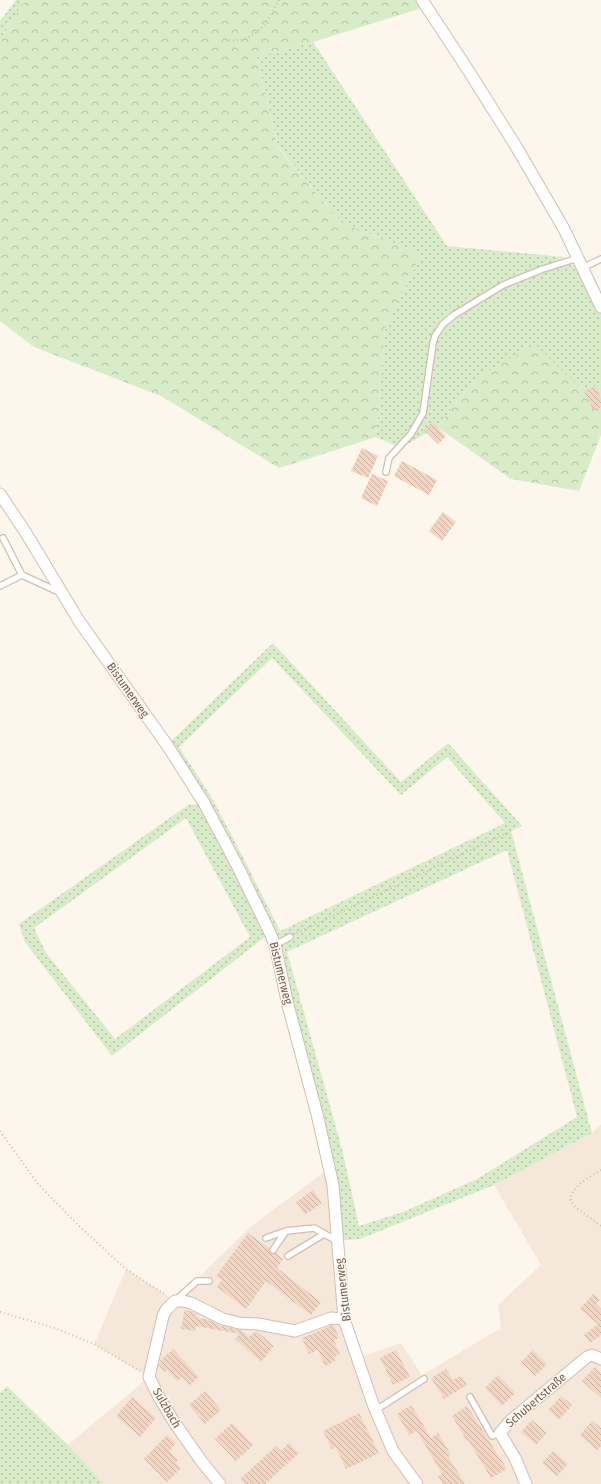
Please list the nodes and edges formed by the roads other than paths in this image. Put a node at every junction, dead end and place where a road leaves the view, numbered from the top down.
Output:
1 (422, 0) edge
2 (601, 259) edge
3 (580, 263) junction
4 (601, 307) edge
5 (386, 472) dead end
6 (0, 494) edge
7 (3, 538) dead end
8 (22, 575) junction
9 (0, 586) edge
10 (63, 594) junction
11 (290, 937) road end
12 (275, 945) junction
13 (286, 1231) junction
14 (324, 1234) junction
15 (266, 1238) dead end
16 (337, 1241) junction
17 (273, 1250) dead end
18 (288, 1256) dead end
19 (209, 1281) dead end
20 (175, 1301) junction
21 (344, 1319) junction
22 (601, 1359) edge
23 (424, 1379) dead end
24 (470, 1397) dead end
25 (376, 1410) junction
26 (500, 1433) junction
27 (220, 1484) edge
28 (417, 1484) edge
29 (526, 1484) edge

1 - 3 street
2 - 3 lane
3 - 4 street
3 - 5 lane
6 - 10 street, Bistumerweg
7 - 8 lane
8 - 9 lane
8 - 10 lane
10 - 12 street, Bistumerweg
11 - 12 lane
12 - 16 street, Bistumerweg
13 - 14 lane
13 - 15 lane
13 - 17 lane
14 - 16 lane
14 - 18 lane
16 - 21 street, Bistumerweg
19 - 20 lane
20 - 21 street
20 - 27 street, Sulzbach
21 - 25 street, Bistumerweg
22 - 26 street, Schubertstraße
23 - 25 lane
24 - 26 lane
25 - 28 street, Bistumerweg
26 - 29 street, Schubertstraße

